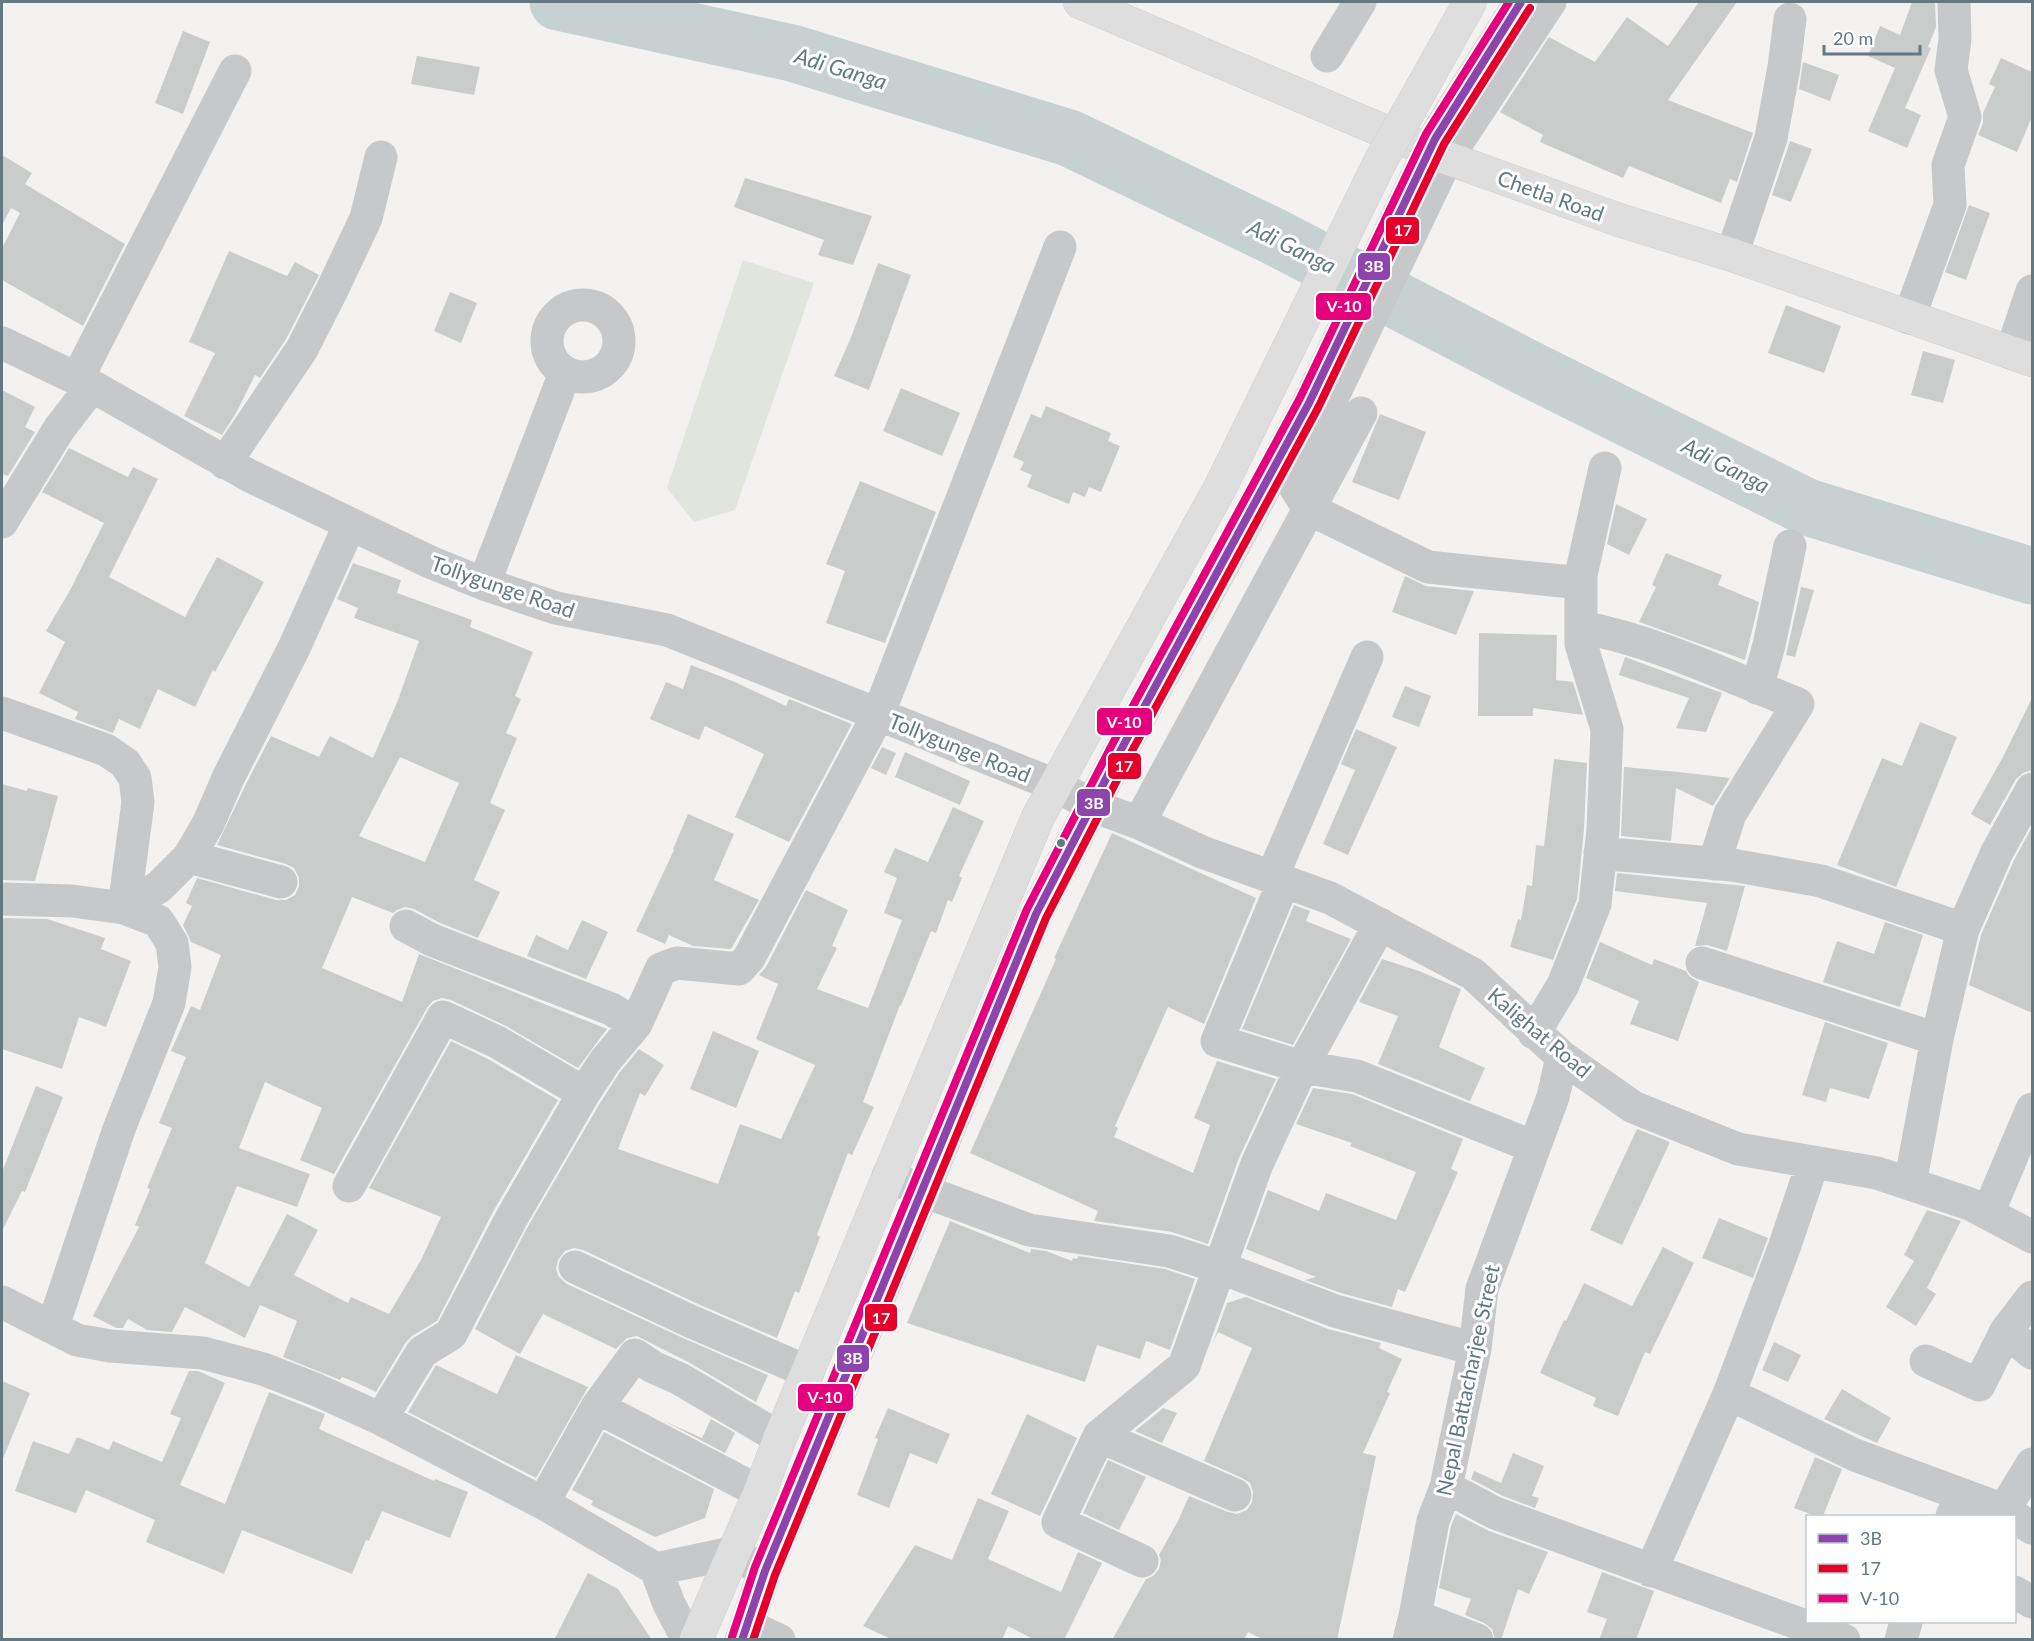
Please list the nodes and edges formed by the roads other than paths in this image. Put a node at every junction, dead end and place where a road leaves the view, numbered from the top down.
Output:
1 (1080, 2) edge
2 (1360, 2) edge
3 (1470, 2) edge
4 (1521, 2) edge
5 (1550, 2) edge
6 (1954, 2) edge
7 (1125, 10) edge
8 (1790, 19) dead end
9 (1327, 56) dead end
10 (235, 71) dead end
11 (381, 157) dead end
12 (1447, 158) junction
13 (1060, 247) dead end
14 (1732, 255) junction
15 (2032, 291) edge
16 (1909, 318) junction
17 (2, 343) edge
18 (2022, 356) edge
19 (565, 373) dead end
20 (85, 383) junction
21 (1361, 413) dead end
22 (225, 463) junction
23 (1605, 468) dead end
24 (1309, 509) junction
25 (2, 522) edge
26 (350, 524) junction
27 (1790, 546) dead end
28 (1581, 583) junction
29 (484, 584) junction
30 (1581, 627) junction
31 (1367, 657) dead end
32 (1757, 688) junction
33 (2, 713) edge
34 (878, 715) junction
35 (1055, 785) junction
36 (2032, 789) edge
37 (1093, 806) junction
38 (1139, 823) junction
39 (1600, 853) junction
40 (189, 857) junction
41 (1714, 864) junction
42 (1278, 880) junction
43 (280, 882) dead end
44 (2, 899) edge
45 (124, 908) junction
46 (1380, 924) junction
47 (406, 926) dead end
48 (1963, 929) junction
49 (1702, 963) dead end
50 (636, 1024) junction
51 (1534, 1033) junction
52 (1937, 1039) junction
53 (1562, 1057) junction
54 (1302, 1067) junction
55 (584, 1093) junction
56 (2032, 1109) edge
57 (1534, 1147) junction
58 (1813, 1162) junction
59 (888, 1176) junction
60 (1910, 1184) junction
61 (349, 1186) dead end
62 (923, 1191) junction
63 (1988, 1214) junction
64 (2032, 1237) edge
65 (576, 1267) dead end
66 (1219, 1267) junction
67 (2032, 1297) edge
68 (2, 1302) edge
69 (53, 1326) junction
70 (2006, 1331) junction
71 (1474, 1349) junction
72 (2032, 1353) edge
73 (1926, 1361) dead end
74 (808, 1372) junction
75 (1729, 1394) junction
76 (597, 1407) junction
77 (381, 1419) junction
78 (1099, 1436) junction
79 (780, 1438) junction
80 (2032, 1464) edge
81 (1446, 1487) junction
82 (760, 1492) junction
83 (1236, 1495) dead end
84 (543, 1503) junction
85 (1958, 1506) edge
86 (2004, 1510) junction
87 (2012, 1515) edge
88 (2016, 1518) edge
89 (2032, 1528) edge
90 (732, 1553) junction
91 (1142, 1561) dead end
92 (656, 1569) junction
93 (1651, 1570) junction
94 (765, 1571) junction
95 (2016, 1594) edge
96 (2032, 1602) edge
97 (1906, 1623) edge
98 (1412, 1628) edge
99 (745, 1633) edge
100 (688, 1640) edge
101 (696, 1640) edge
102 (779, 1640) edge
103 (1477, 1640) edge
104 (1844, 1640) edge
105 (1901, 1640) edge

1 - 7 main road, Chetla Road
2 - 9 street
3 - 35 main road, bridge
4 - 37 main road, bridge
5 - 12 street
6 - 16 street
7 - 12 main road, Chetla Road
8 - 14 street
10 - 20 street
11 - 22 street
12 - 14 main road, Chetla Road
12 - 24 street
13 - 34 street
14 - 16 main road, Chetla Road
15 - 18 street
16 - 18 main road, Chetla Road
17 - 20 street, Tollygunge Road
19 - 29 street
20 - 22 street, Tollygunge Road
20 - 25 street
21 - 24 street
22 - 26 street, Tollygunge Road
23 - 28 street
24 - 28 street
24 - 38 street
26 - 29 street, Tollygunge Road
26 - 40 street
27 - 32 street
28 - 30 street
29 - 34 street, Tollygunge Road
30 - 32 street
30 - 39 street
31 - 42 street
32 - 41 street
33 - 45 street
34 - 35 street, Tollygunge Road
34 - 50 street
35 - 37 street, Tollygunge Road
35 - 59 main road
36 - 48 street
37 - 38 street, Kalighat Road
37 - 62 main road
38 - 42 street, Kalighat Road
39 - 41 street
39 - 51 street
40 - 43 street
40 - 45 street
41 - 48 street
42 - 46 street, Kalighat Road
42 - 54 street
44 - 45 street
45 - 69 street
46 - 51 street, Kalighat Road
46 - 54 street
47 - 50 street
48 - 52 street
49 - 52 street
50 - 55 street
51 - 53 street, Kalighat Road
52 - 60 street
53 - 57 street, Nepal Battacharjee Street
53 - 58 street, Kalighat Road
54 - 57 street
54 - 66 street
55 - 61 street
55 - 77 street
56 - 63 street
57 - 71 street, Nepal Battacharjee Street
58 - 60 street, Kalighat Road
58 - 75 street
59 - 62 street
59 - 74 main road
60 - 63 street, Kalighat Road
62 - 66 street
62 - 94 main road
63 - 64 street, Kalighat Road
65 - 74 street
66 - 71 street
66 - 78 street
67 - 70 street
68 - 69 street
69 - 77 street
70 - 72 street
70 - 73 street
71 - 81 street, Nepal Battacharjee Street
74 - 79 main road
75 - 85 street
75 - 93 street
76 - 79 street
76 - 82 street
76 - 84 street
77 - 84 street
78 - 83 street
78 - 91 street
79 - 82 main road
80 - 86 street
81 - 93 street
81 - 98 street, Nepal Battacharjee Street
82 - 90 main road
84 - 92 street
85 - 86 street
86 - 87 street
88 - 89 street
90 - 92 street
90 - 94 street
90 - 101 main road
92 - 100 street
93 - 104 street
94 - 99 main road
95 - 96 street
97 - 105 street
98 - 103 street
99 - 102 street

